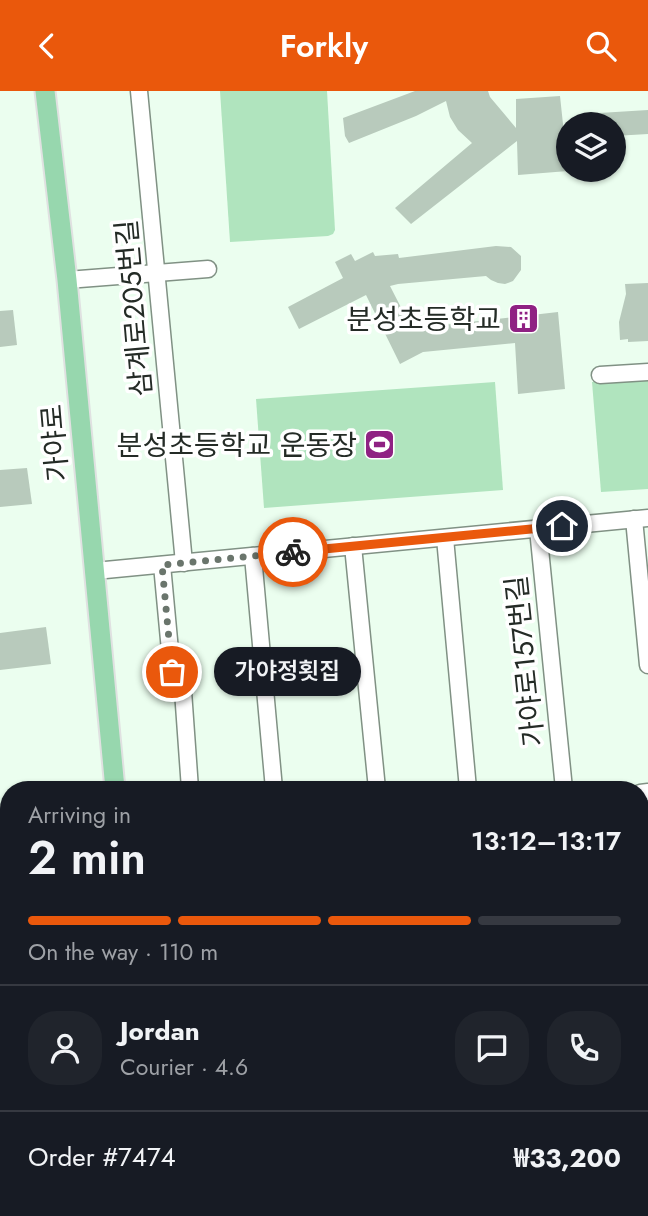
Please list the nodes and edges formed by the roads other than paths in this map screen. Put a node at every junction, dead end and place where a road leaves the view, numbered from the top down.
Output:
1 (44, 91) edge
2 (139, 91) edge
3 (208, 269) dead end
4 (157, 272) junction
5 (67, 280) junction
6 (648, 372) edge
7 (600, 375) dead end
8 (641, 519) edge
9 (538, 529) junction
10 (445, 538) junction
11 (353, 546) junction
12 (253, 556) junction
13 (184, 563) junction
14 (162, 565) junction
15 (95, 571) junction
16 (648, 666) edge
17 (114, 781) edge
18 (189, 781) edge
19 (273, 781) edge
20 (376, 781) edge
21 (467, 781) edge
22 (563, 781) edge

1 - 5 main road, 가야로
2 - 4 street, 삼계로205번길
3 - 4 street
4 - 5 street
4 - 13 street, 삼계로205번길
5 - 15 main road, 가야로
6 - 7 street
8 - 9 street
8 - 16 street
9 - 10 street
9 - 22 street, 가야로157번길
10 - 11 street
10 - 21 street
11 - 12 street
11 - 20 street
12 - 13 street
12 - 19 street
13 - 14 street
14 - 15 street
14 - 18 street
15 - 17 main road, 가야로

